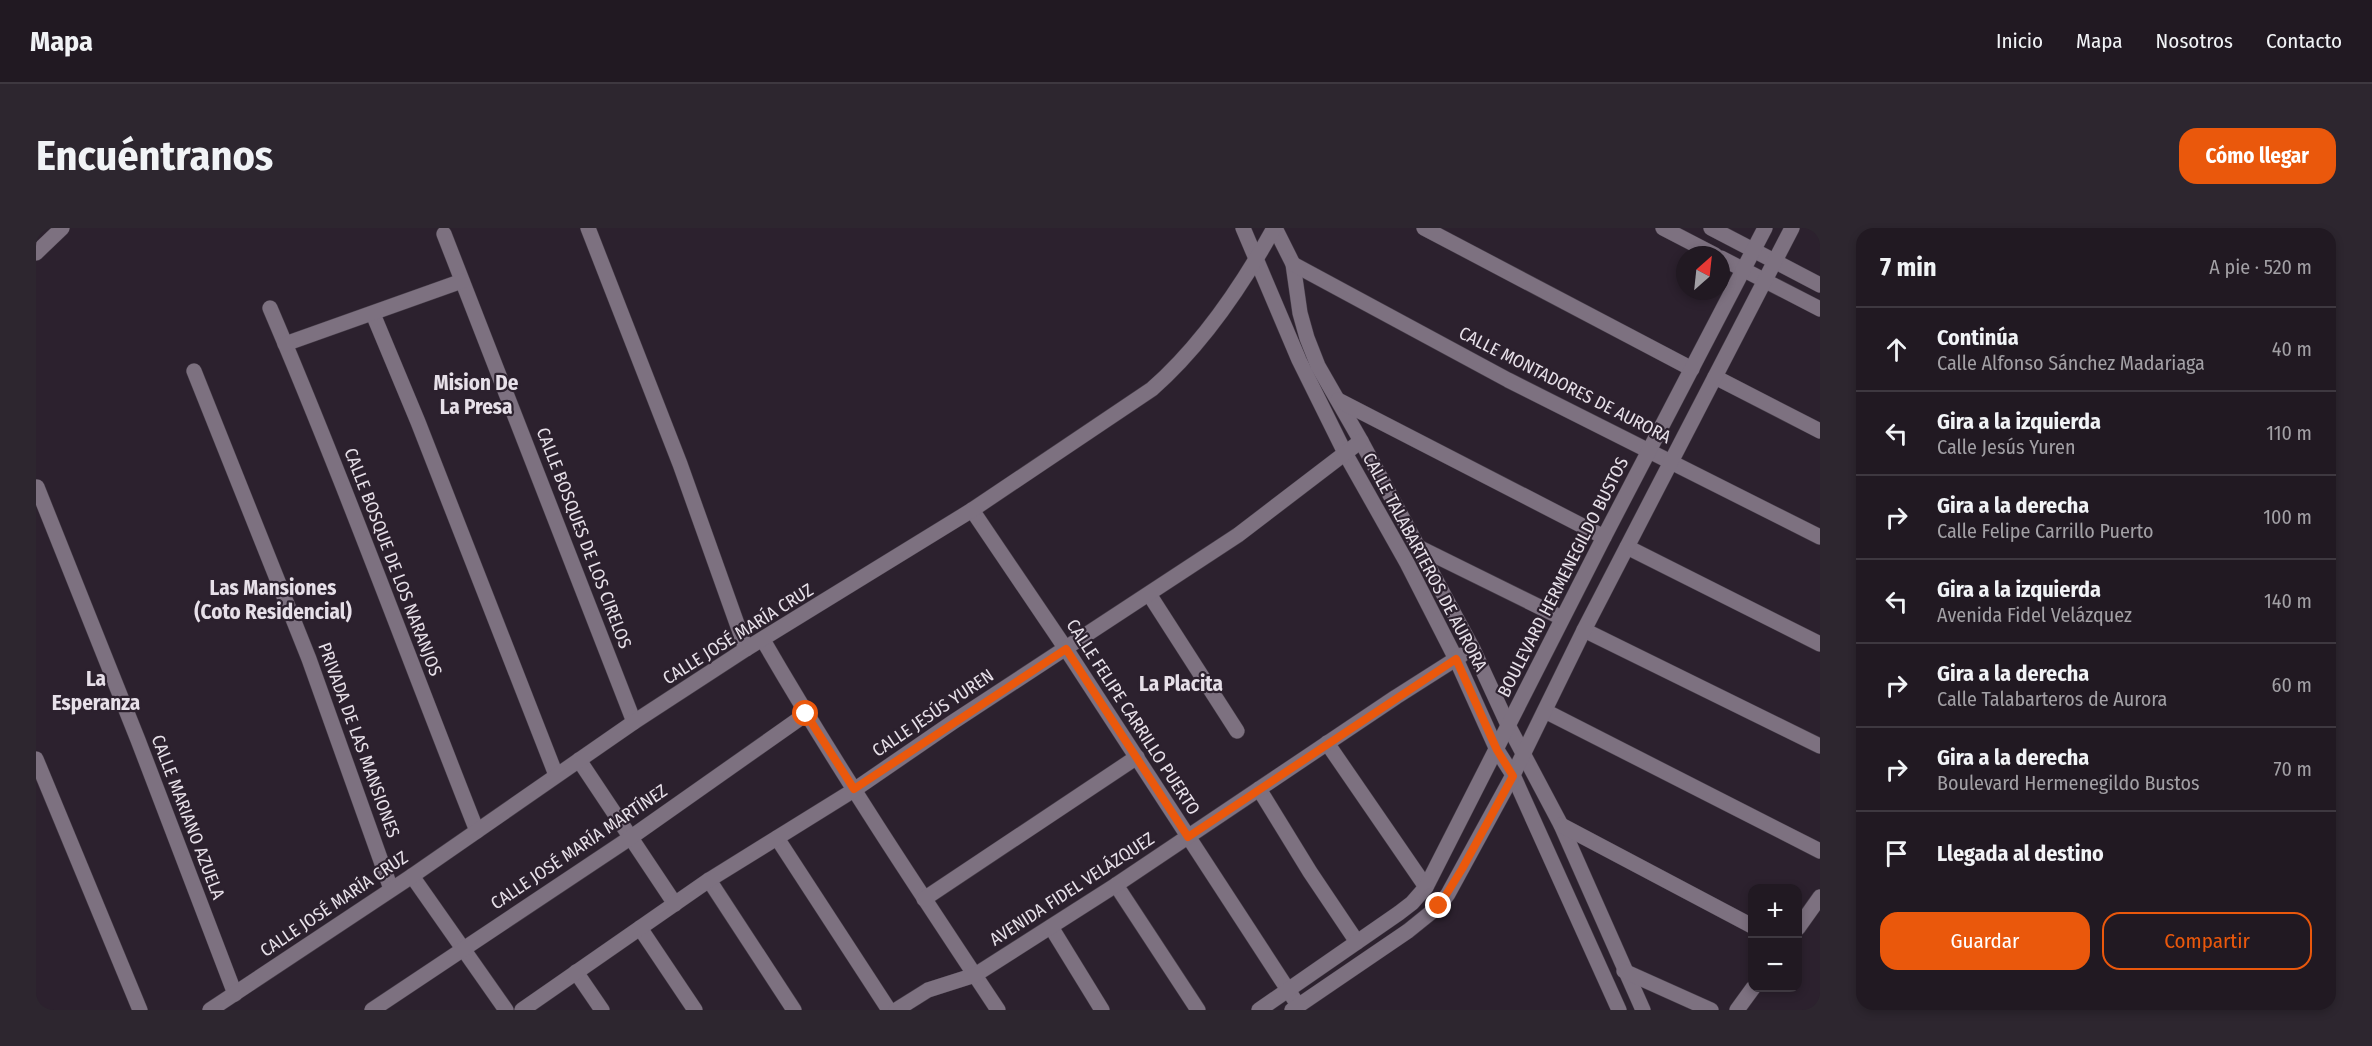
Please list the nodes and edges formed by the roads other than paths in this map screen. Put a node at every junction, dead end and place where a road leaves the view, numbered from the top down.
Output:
1 (62, 228) edge
2 (588, 228) edge
3 (1243, 228) edge
4 (1274, 228) edge
5 (1424, 228) edge
6 (1663, 228) edge
7 (1711, 228) edge
8 (1765, 228) edge
9 (1792, 228) edge
10 (444, 234) dead end
11 (1698, 246) edge
12 (1753, 250) junction
13 (36, 253) edge
14 (1256, 260) junction
15 (1774, 262) junction
16 (1730, 263) edge
17 (1293, 264) junction
18 (1743, 270) junction
19 (462, 281) junction
20 (1764, 281) junction
21 (1820, 285) edge
22 (270, 308) dead end
23 (1820, 309) edge
24 (373, 314) junction
25 (285, 344) junction
26 (1692, 369) junction
27 (194, 371) dead end
28 (1714, 377) junction
29 (1338, 400) junction
30 (1820, 430) edge
31 (1361, 441) junction
32 (1649, 452) junction
33 (1345, 453) junction
34 (1671, 462) junction
35 (37, 487) edge
36 (972, 510) junction
37 (1604, 537) junction
38 (1820, 537) edge
39 (1418, 547) junction
40 (1628, 547) junction
41 (1149, 594) junction
42 (1563, 618) junction
43 (1584, 630) junction
44 (763, 640) junction
45 (1820, 644) edge
46 (1473, 648) junction
47 (746, 649) junction
48 (1066, 649) junction
49 (1456, 659) junction
50 (1545, 711) junction
51 (806, 714) junction
52 (634, 722) junction
53 (1508, 725) junction
54 (1237, 731) dead end
55 (1327, 743) junction
56 (1820, 746) edge
57 (1497, 750) junction
58 (1524, 753) junction
59 (1137, 758) junction
60 (36, 759) edge
61 (579, 760) junction
62 (556, 774) junction
63 (1513, 776) junction
64 (854, 789) junction
65 (1259, 789) junction
66 (1561, 825) junction
67 (477, 831) junction
68 (1188, 837) junction
69 (630, 838) junction
70 (777, 838) junction
71 (1820, 851) edge
72 (412, 876) junction
73 (709, 880) junction
74 (1116, 885) junction
75 (1426, 887) junction
76 (391, 889) junction
77 (1820, 897) edge
78 (924, 899) junction
79 (675, 904) junction
80 (1802, 921) edge
81 (1748, 924) edge
82 (1051, 927) junction
83 (640, 928) junction
84 (1357, 942) junction
85 (464, 949) junction
86 (1624, 971) junction
87 (576, 972) junction
88 (975, 975) junction
89 (1288, 991) junction
90 (1750, 992) edge
91 (235, 994) junction
92 (1295, 1008) edge
93 (140, 1010) edge
94 (210, 1010) edge
95 (372, 1010) edge
96 (506, 1010) edge
97 (522, 1010) edge
98 (602, 1010) edge
99 (695, 1010) edge
100 (794, 1010) edge
101 (889, 1010) edge
102 (896, 1010) edge
103 (998, 1010) edge
104 (1102, 1010) edge
105 (1198, 1010) edge
106 (1259, 1010) edge
107 (1619, 1010) edge
108 (1643, 1010) edge
109 (1711, 1010) edge
110 (1737, 1010) edge

1 - 13 street
2 - 47 street
3 - 14 street, CALLE TALABARTEROS DE AURORA
4 - 14 street, CALLE JOSÉ MARÍA CRUZ
4 - 17 street, CALLE TALABARTEROS DE AURORA
5 - 26 street
6 - 11 street
7 - 12 street
8 - 12 street, BOULEVARD HERMENEGILDO BUSTOS
9 - 15 street
10 - 19 street, CALLE BOSQUES DE LOS CIRELOS
12 - 15 street
12 - 18 street, BOULEVARD HERMENEGILDO BUSTOS
14 - 33 street, CALLE TALABARTEROS DE AURORA
14 - 36 street, CALLE JOSÉ MARÍA CRUZ
15 - 20 street
15 - 21 street
16 - 18 street
17 - 29 street, CALLE TALABARTEROS DE AURORA
17 - 32 street, CALLE MONTADORES DE AURORA
18 - 20 street
18 - 26 street, BOULEVARD HERMENEGILDO BUSTOS
19 - 24 street
19 - 52 street, CALLE BOSQUES DE LOS CIRELOS
20 - 23 street
20 - 28 street
22 - 25 street, CALLE BOSQUE DE LOS NARANJOS
24 - 25 street
24 - 62 street
25 - 67 street, CALLE BOSQUE DE LOS NARANJOS
26 - 32 street, BOULEVARD HERMENEGILDO BUSTOS
27 - 76 street, PRIVADA DE LAS MANSIONES
28 - 30 street
28 - 34 street
29 - 31 street, CALLE TALABARTEROS DE AURORA
29 - 37 street
31 - 33 street, CALLE JESÚS YUREN
31 - 39 street, CALLE TALABARTEROS DE AURORA
32 - 34 street, CALLE MONTADORES DE AURORA
32 - 37 street, BOULEVARD HERMENEGILDO BUSTOS
33 - 41 street, CALLE JESÚS YUREN
33 - 49 street, CALLE TALABARTEROS DE AURORA
34 - 38 street, CALLE MONTADORES DE AURORA
34 - 40 street
35 - 91 street, CALLE MARIANO AZUELA
36 - 44 street, CALLE JOSÉ MARÍA CRUZ
36 - 48 street, CALLE FELIPE CARRILLO PUERTO
37 - 42 street, BOULEVARD HERMENEGILDO BUSTOS
39 - 42 street
39 - 46 street, CALLE TALABARTEROS DE AURORA
40 - 43 street
40 - 45 street
41 - 48 street, CALLE JESÚS YUREN
41 - 54 street
42 - 53 street, BOULEVARD HERMENEGILDO BUSTOS
43 - 50 street
43 - 56 street
44 - 47 street, CALLE JOSÉ MARÍA CRUZ
44 - 51 street
46 - 49 street, AVENIDA FIDEL VELÁZQUEZ
46 - 53 street, CALLE TALABARTEROS DE AURORA
47 - 52 street, CALLE JOSÉ MARÍA CRUZ
48 - 59 street, CALLE FELIPE CARRILLO PUERTO
48 - 64 street, CALLE JESÚS YUREN
49 - 55 street, AVENIDA FIDEL VELÁZQUEZ
49 - 57 street, CALLE TALABARTEROS DE AURORA
50 - 58 street
50 - 71 street
51 - 64 street
51 - 69 street, CALLE JOSÉ MARÍA MARTÍNEZ
52 - 61 street, CALLE JOSÉ MARÍA CRUZ
53 - 57 street, BOULEVARD HERMENEGILDO BUSTOS
53 - 58 street, CALLE TALABARTEROS DE AURORA
55 - 65 street, AVENIDA FIDEL VELÁZQUEZ
55 - 75 street
57 - 63 street, CALLE TALABARTEROS DE AURORA
57 - 75 street, BOULEVARD HERMENEGILDO BUSTOS
58 - 63 street
58 - 66 street, CALLE TALABARTEROS DE AURORA
59 - 68 street, CALLE FELIPE CARRILLO PUERTO
59 - 78 street
60 - 93 street
61 - 62 street, CALLE JOSÉ MARÍA CRUZ
61 - 69 street
62 - 67 street, CALLE JOSÉ MARÍA CRUZ
63 - 92 street
63 - 107 street, CALLE TALABARTEROS DE AURORA
64 - 70 street, CALLE JESÚS YUREN
64 - 78 street
65 - 68 street, AVENIDA FIDEL VELÁZQUEZ
65 - 84 street
66 - 81 street
66 - 86 street, CALLE TALABARTEROS DE AURORA
67 - 72 street, CALLE JOSÉ MARÍA CRUZ
68 - 74 street, AVENIDA FIDEL VELÁZQUEZ
68 - 89 street, CALLE FELIPE CARRILLO PUERTO
69 - 79 street
69 - 85 street, CALLE JOSÉ MARÍA MARTÍNEZ
70 - 73 street, CALLE JESÚS YUREN
70 - 101 street
72 - 76 street, CALLE JOSÉ MARÍA CRUZ
72 - 85 street
73 - 79 street, CALLE JESÚS YUREN
73 - 100 street
74 - 82 street, AVENIDA FIDEL VELÁZQUEZ
74 - 105 street
75 - 84 street, BOULEVARD HERMENEGILDO BUSTOS
76 - 91 street, CALLE JOSÉ MARÍA CRUZ
77 - 80 street
78 - 88 street
79 - 83 street, CALLE JESÚS YUREN
82 - 88 street, AVENIDA FIDEL VELÁZQUEZ
82 - 104 street
83 - 87 street, CALLE JESÚS YUREN
83 - 99 street
84 - 89 street, BOULEVARD HERMENEGILDO BUSTOS
85 - 95 street, CALLE JOSÉ MARÍA MARTÍNEZ
85 - 96 street
86 - 108 street, CALLE TALABARTEROS DE AURORA
86 - 109 street
87 - 97 street, CALLE JESÚS YUREN
87 - 98 street
88 - 102 street, AVENIDA FIDEL VELÁZQUEZ
88 - 103 street
89 - 92 street, CALLE FELIPE CARRILLO PUERTO
89 - 106 street, BOULEVARD HERMENEGILDO BUSTOS
90 - 110 street
91 - 94 street, CALLE JOSÉ MARÍA CRUZ

